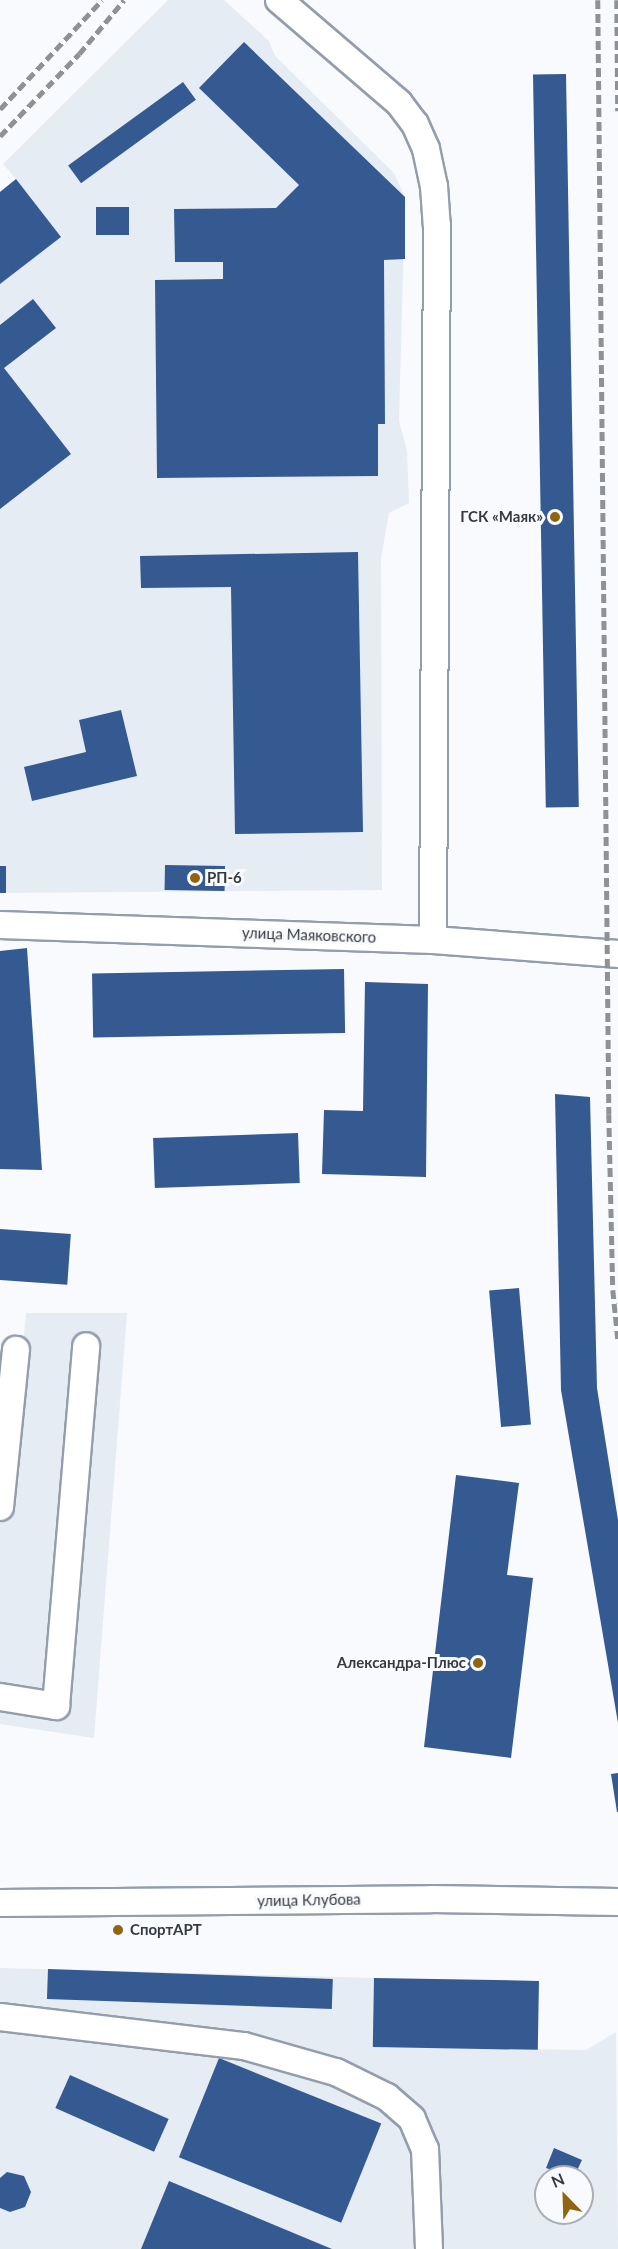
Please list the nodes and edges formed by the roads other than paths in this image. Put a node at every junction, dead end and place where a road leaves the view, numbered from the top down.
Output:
1 (279, 0) edge
2 (0, 925) edge
3 (433, 940) junction
4 (618, 954) edge
5 (86, 1346) dead end
6 (15, 1350) dead end
7 (0, 1507) edge
8 (0, 1697) edge
9 (618, 1902) edge
10 (0, 1903) edge
11 (0, 2017) edge
12 (429, 2249) edge

1 - 3 street
2 - 3 street, улица Маяковского
3 - 4 street, улица Маяковского
5 - 8 street
6 - 7 street
9 - 10 street, улица Клубова
11 - 12 street

